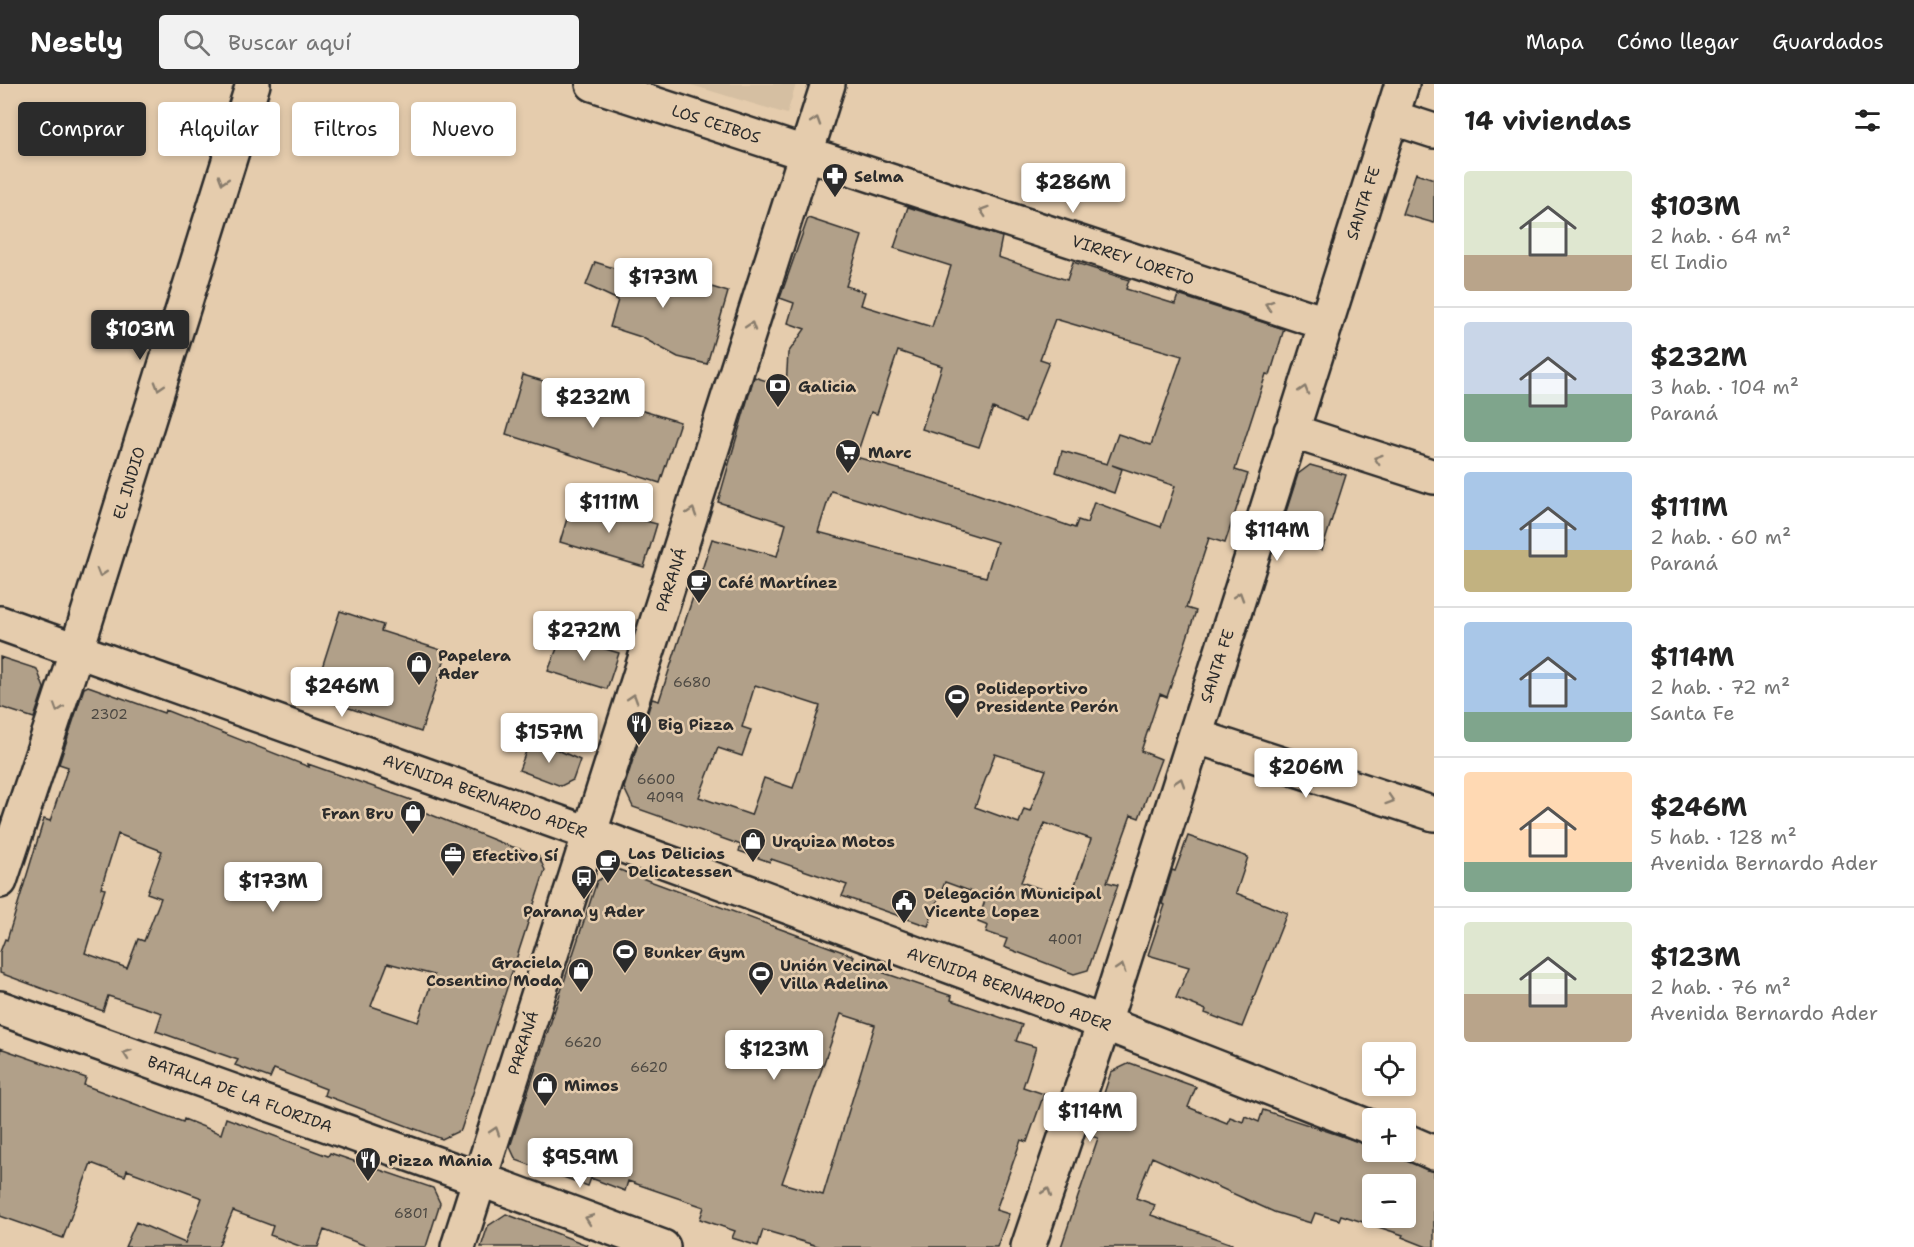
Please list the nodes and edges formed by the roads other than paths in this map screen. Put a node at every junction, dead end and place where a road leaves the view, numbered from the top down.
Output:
1 (253, 84) edge
2 (593, 84) edge
3 (828, 84) edge
4 (1402, 84) edge
5 (1391, 117) junction
6 (1434, 131) edge
7 (806, 153) junction
8 (1325, 323) junction
9 (1291, 431) junction
10 (1434, 477) edge
11 (0, 623) edge
12 (76, 652) junction
13 (1195, 736) junction
14 (1434, 814) edge
15 (591, 834) junction
16 (0, 881) edge
17 (0, 1008) edge
18 (1104, 1023) junction
19 (1362, 1124) edge
20 (1416, 1145) edge
21 (1434, 1152) edge
22 (479, 1179) junction
23 (458, 1247) edge
24 (663, 1247) edge
25 (1028, 1247) edge

1 -> 12 street, EL INDIO
2 - 7 street, LOS CEIBOS
7 -> 3 street, PARANÁ
4 - 5 street, SANTA FE
5 - 6 street
5 - 8 street, SANTA FE
8 -> 7 street, VIRREY LORETO
15 -> 7 street, PARANÁ
9 -> 8 street, SANTA FE
10 -> 9 street
13 -> 9 street, SANTA FE
11 - 12 street, AVENIDA BERNARDO ADER
12 - 15 street, AVENIDA BERNARDO ADER
12 -> 16 street, EL INDIO
13 -> 14 street
18 -> 13 street, SANTA FE
15 - 18 street, AVENIDA BERNARDO ADER
22 -> 15 street, PARANÁ
22 -> 17 street, BATALLA DE LA FLORIDA
18 - 19 street, AVENIDA BERNARDO ADER
25 -> 18 street, SANTA FE
20 - 21 street
22 - 23 street, PARANÁ
24 -> 22 street, BATALLA DE LA FLORIDA

